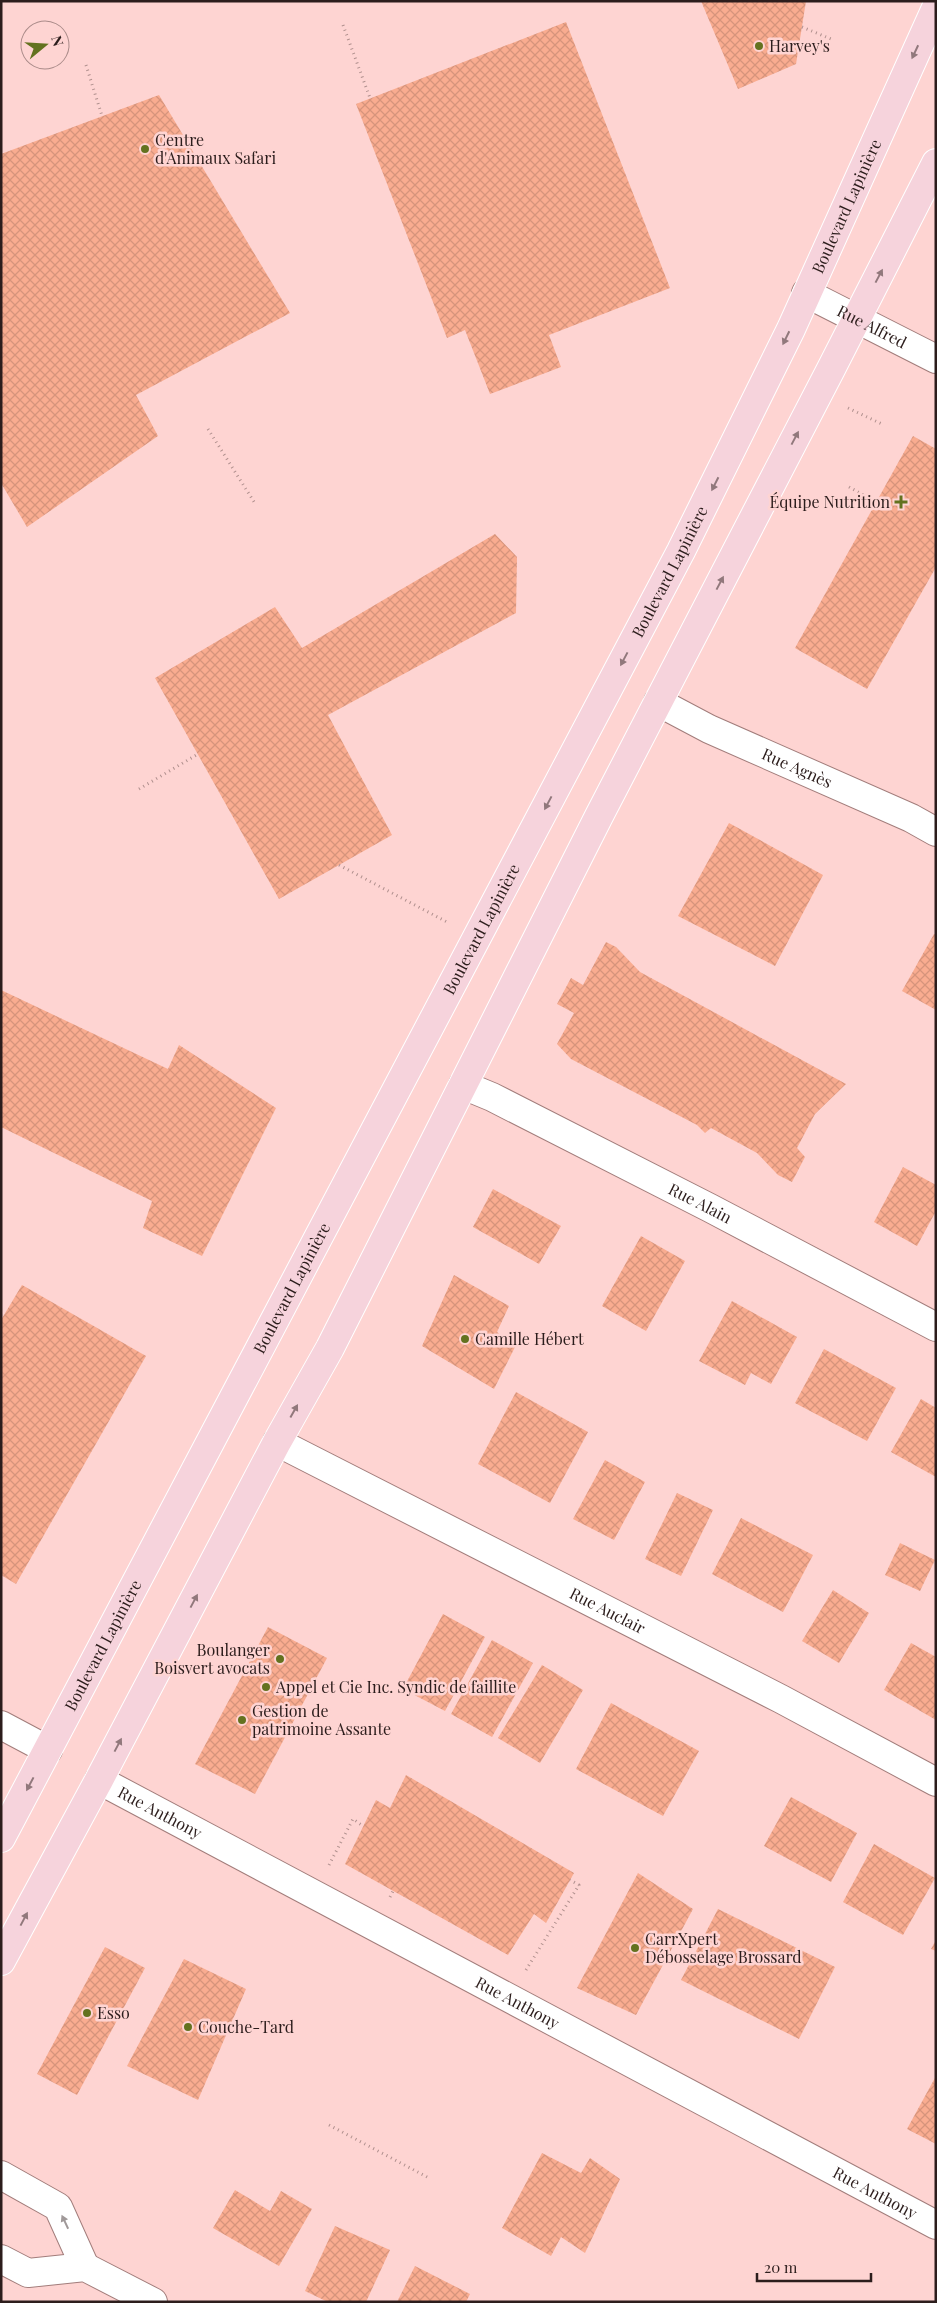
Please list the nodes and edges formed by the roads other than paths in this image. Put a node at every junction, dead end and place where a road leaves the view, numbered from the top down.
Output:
1 (936, 8) edge
2 (936, 163) edge
3 (806, 293) junction
4 (856, 319) junction
5 (936, 359) edge
6 (658, 702) junction
7 (936, 832) edge
8 (463, 1085) junction
9 (936, 1327) edge
10 (277, 1442) junction
11 (1, 1725) edge
12 (48, 1750) junction
13 (100, 1780) junction
14 (936, 1782) edge
15 (1, 1838) edge
16 (1, 1962) edge
17 (1, 2175) edge
18 (936, 2226) edge
19 (1, 2259) edge
20 (85, 2266) junction
21 (153, 2302) edge

1 -> 3 main road, Boulevard Lapinière
4 -> 2 main road
3 - 4 street, Rue Alfred
3 -> 12 main road, Boulevard Lapinière
4 - 5 street, Rue Alfred
6 -> 4 main road
6 - 7 street, Rue Agnès
6 - 8 main road
8 - 9 street, Rue Alain
10 -> 8 main road
13 -> 10 main road
10 - 14 street, Rue Auclair
11 - 12 street
12 -> 15 main road, Boulevard Lapinière
16 -> 13 main road
13 - 18 street, Rue Anthony
20 -> 17 street
19 - 20 street
20 - 21 street

